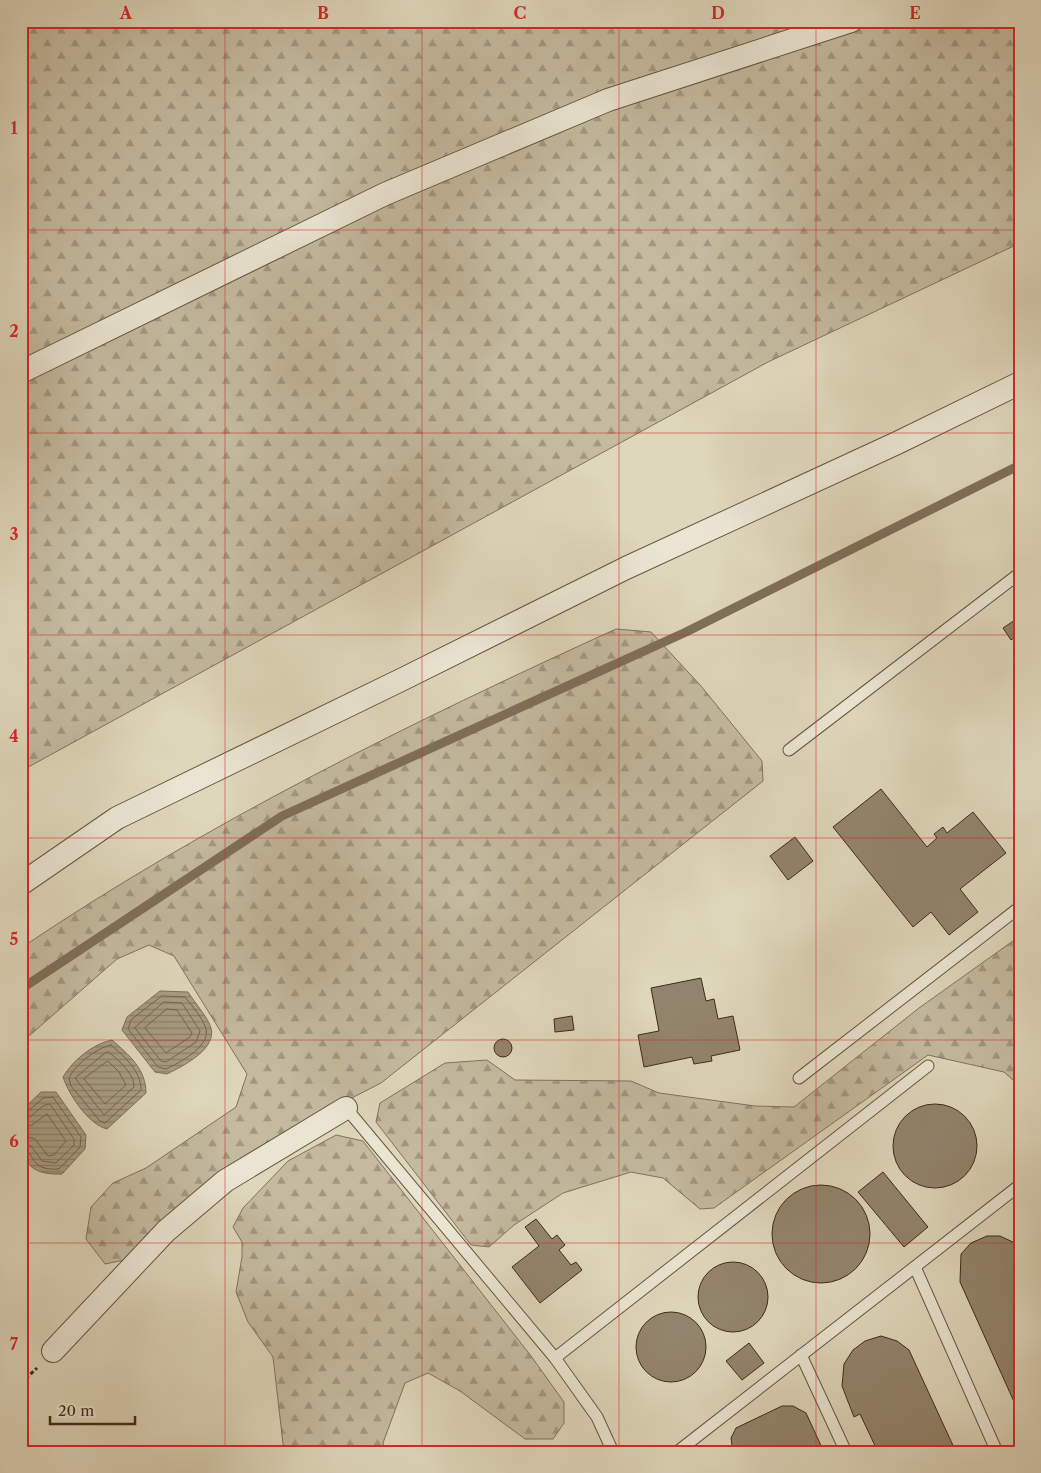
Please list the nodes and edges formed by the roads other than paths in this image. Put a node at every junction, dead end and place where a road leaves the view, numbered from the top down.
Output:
1 (851, 21) edge
2 (21, 372) edge
3 (1020, 383) edge
4 (1020, 573) edge
5 (789, 750) dead end
6 (21, 884) edge
7 (1020, 906) edge
8 (928, 1066) dead end
9 (799, 1078) dead end
10 (346, 1108) joint
11 (1020, 1185) edge
12 (915, 1266) junction
13 (53, 1351) dead end
14 (801, 1355) junction
15 (555, 1358) junction
16 (613, 1452) edge
17 (677, 1452) edge
18 (846, 1452) edge
19 (997, 1452) edge

1 - 2 street
3 - 6 street
4 - 5 lane
7 - 9 lane
8 - 15 lane
10 - 13 street
10 - 15 lane
11 - 12 lane
12 - 14 lane
12 - 19 lane
14 - 17 lane
14 - 18 lane
15 - 16 lane

